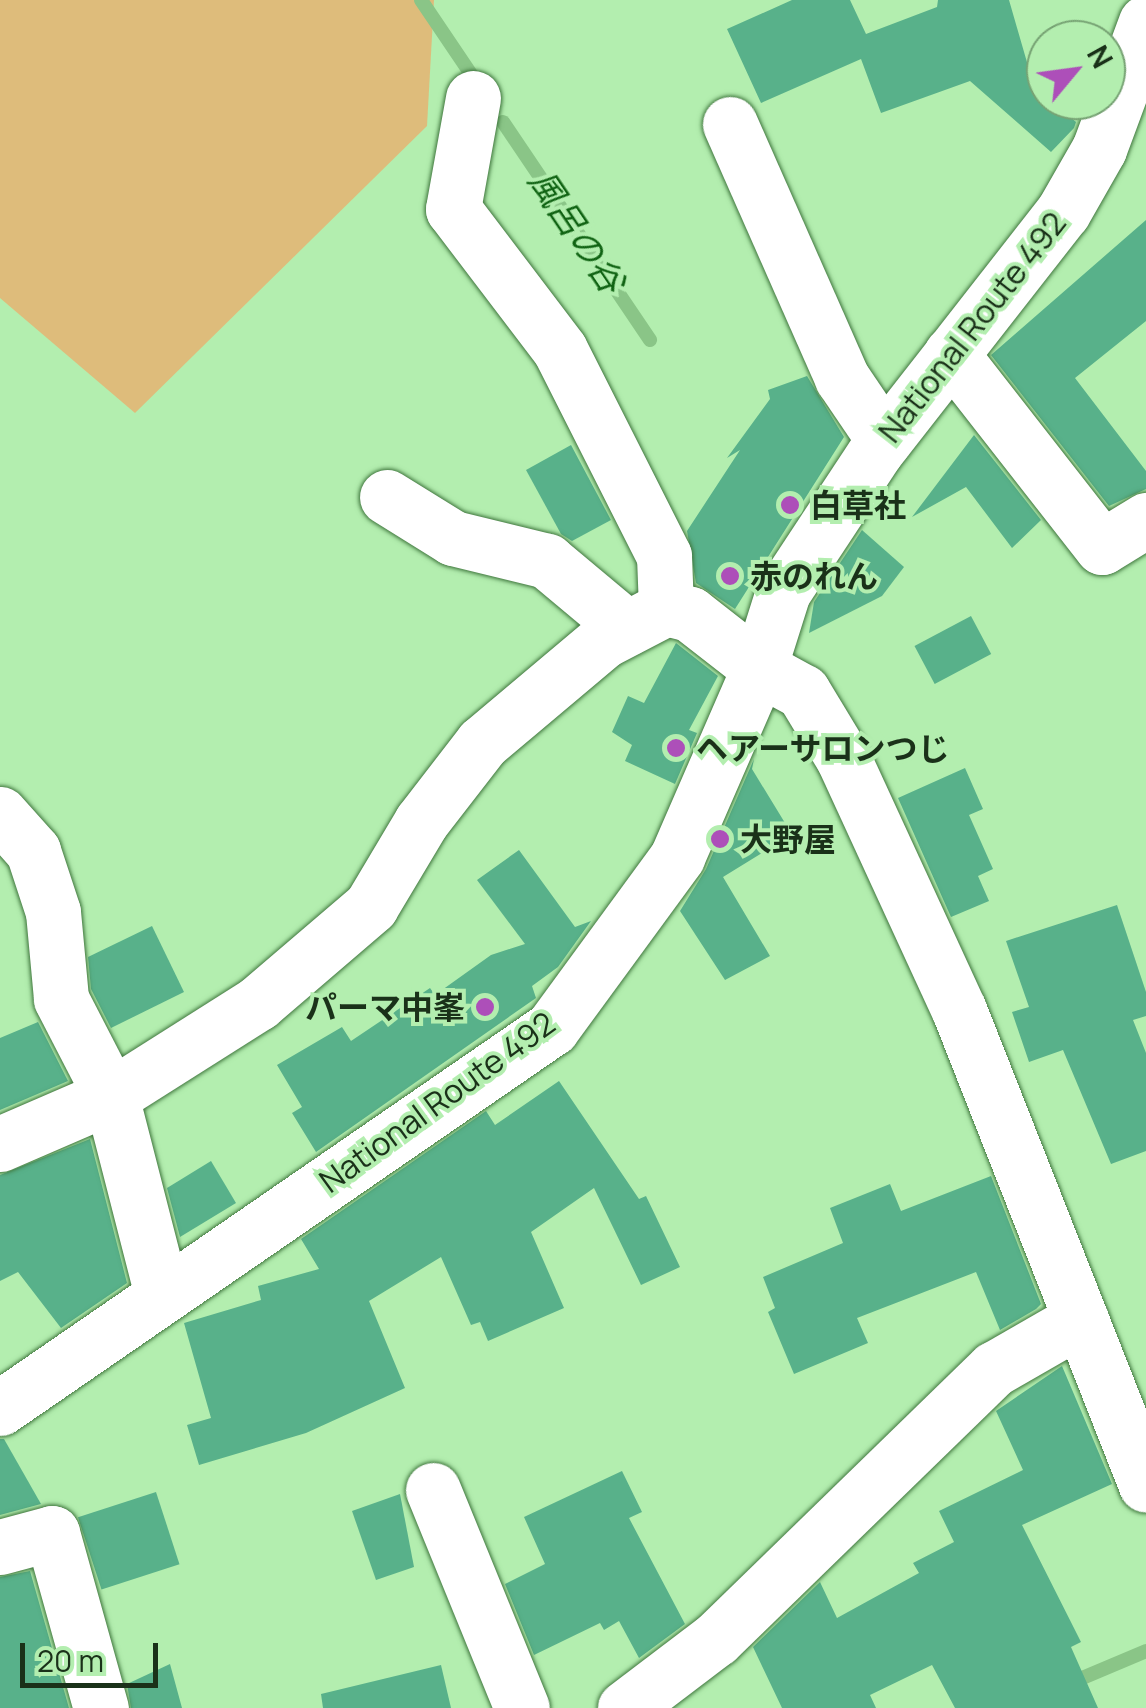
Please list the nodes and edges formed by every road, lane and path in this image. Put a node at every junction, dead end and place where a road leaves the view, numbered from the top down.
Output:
1 (1146, 22) edge
2 (472, 98) dead end
3 (730, 124) dead end
4 (951, 354) junction
5 (884, 440) junction
6 (387, 497) dead end
7 (1146, 520) edge
8 (647, 618) junction
9 (759, 668) junction
10 (0, 814) edge
11 (110, 1096) junction
12 (0, 1144) edge
13 (162, 1294) junction
14 (1082, 1319) junction
15 (0, 1408) edge
16 (1146, 1485) edge
17 (433, 1490) dead end
18 (0, 1547) edge
19 (101, 1708) edge
20 (522, 1708) edge
21 (625, 1708) edge

1 - 4 main road, National Route 492
2 - 8 main road
3 - 5 main road
4 - 5 main road, National Route 492
4 - 7 main road
5 - 9 main road, National Route 492
6 - 8 main road
8 - 9 main road
8 - 11 main road
9 - 13 main road, National Route 492
9 - 14 main road
10 - 11 main road
11 - 12 main road
11 - 13 main road
13 - 15 main road, National Route 492
14 - 16 main road
14 - 21 main road
17 - 20 main road
18 - 19 main road

